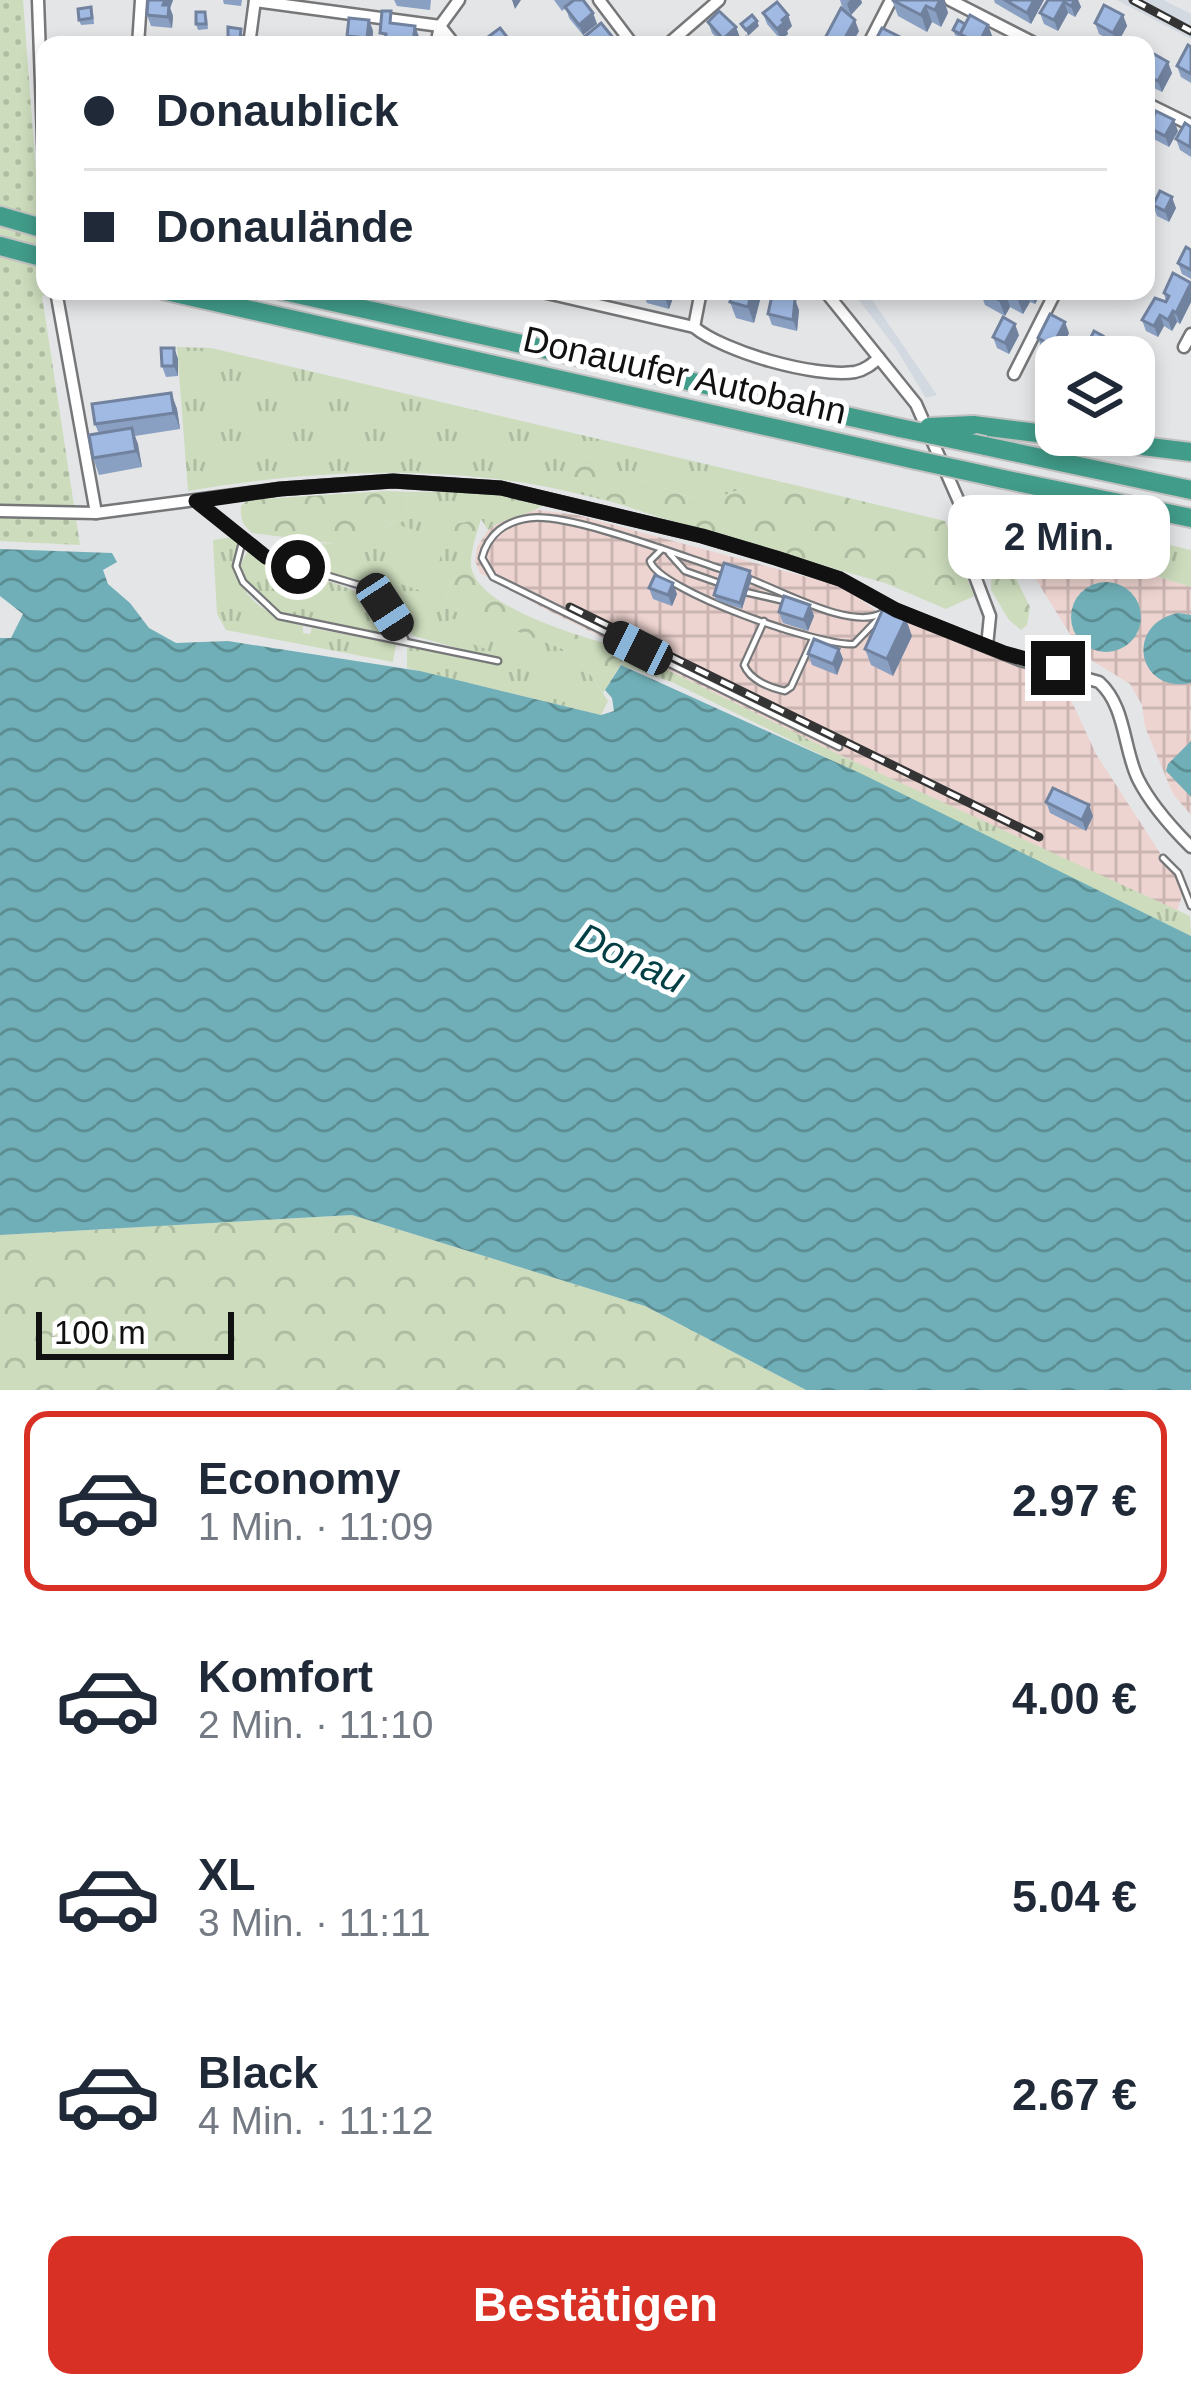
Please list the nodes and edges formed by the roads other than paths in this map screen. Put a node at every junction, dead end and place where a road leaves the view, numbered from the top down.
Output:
1 (38, 0) edge
2 (141, 0) edge
3 (459, 0) edge
4 (599, 0) edge
5 (719, 0) edge
6 (891, 0) edge
7 (950, 0) edge
8 (255, 1) edge
9 (440, 26) junction
10 (42, 36) edge
11 (139, 36) edge
12 (251, 36) edge
13 (438, 36) edge
14 (448, 36) edge
15 (626, 36) edge
16 (678, 36) edge
17 (873, 36) edge
18 (1011, 36) edge
19 (1155, 111) edge
20 (1191, 125) edge
21 (5, 218) edge
22 (36, 227) edge
23 (3, 247) edge
24 (36, 256) edge
25 (58, 300) edge
26 (206, 300) edge
27 (324, 300) edge
28 (577, 300) edge
29 (699, 300) edge
30 (832, 300) edge
31 (1051, 300) edge
32 (694, 327) junction
33 (1191, 334) edge
34 (1184, 347) dead end
35 (879, 358) junction
36 (1014, 374) dead end
37 (900, 428) junction
38 (1191, 452) edge
39 (1191, 490) edge
40 (196, 501) junction
41 (0, 511) edge
42 (96, 513) junction
43 (1191, 518) edge
44 (243, 539) junction
45 (664, 550) junction
46 (824, 608) junction
47 (896, 610) junction
48 (882, 614) junction
49 (764, 620) junction
50 (813, 639) junction
51 (406, 641) junction
52 (987, 646) junction
53 (498, 662) dead end
54 (839, 747) dead end
55 (1191, 847) edge
56 (1162, 858) dead end
57 (1191, 906) edge

1 - 10 street
2 - 11 street
3 - 9 street
4 - 15 street
5 - 16 street
6 - 17 street
7 - 18 street
8 - 9 street
8 - 12 street
9 - 13 street
9 - 14 street
19 - 20 street
21 - 22 highway
23 - 24 highway
25 - 42 street
26 - 43 highway, Donauufer Autobahn, bridge
27 - 37 highway, Donauufer Autobahn
28 - 32 street
29 - 32 street
30 - 35 street
31 - 36 street
32 - 35 street
33 - 34 street
35 - 52 street
37 - 38 highway, bridge
37 - 39 highway, Donauufer Autobahn, bridge
40 - 42 street
40 - 44 lane
40 - 47 street
41 - 42 street
44 - 51 lane
44 - 51 lane
45 - 46 lane
45 - 46 lane
45 - 49 lane
45 - 54 lane
46 - 48 lane
47 - 48 lane
47 - 52 street
48 - 50 lane
49 - 50 lane
49 - 50 lane
51 - 53 lane
52 - 55 street
56 - 57 lane

